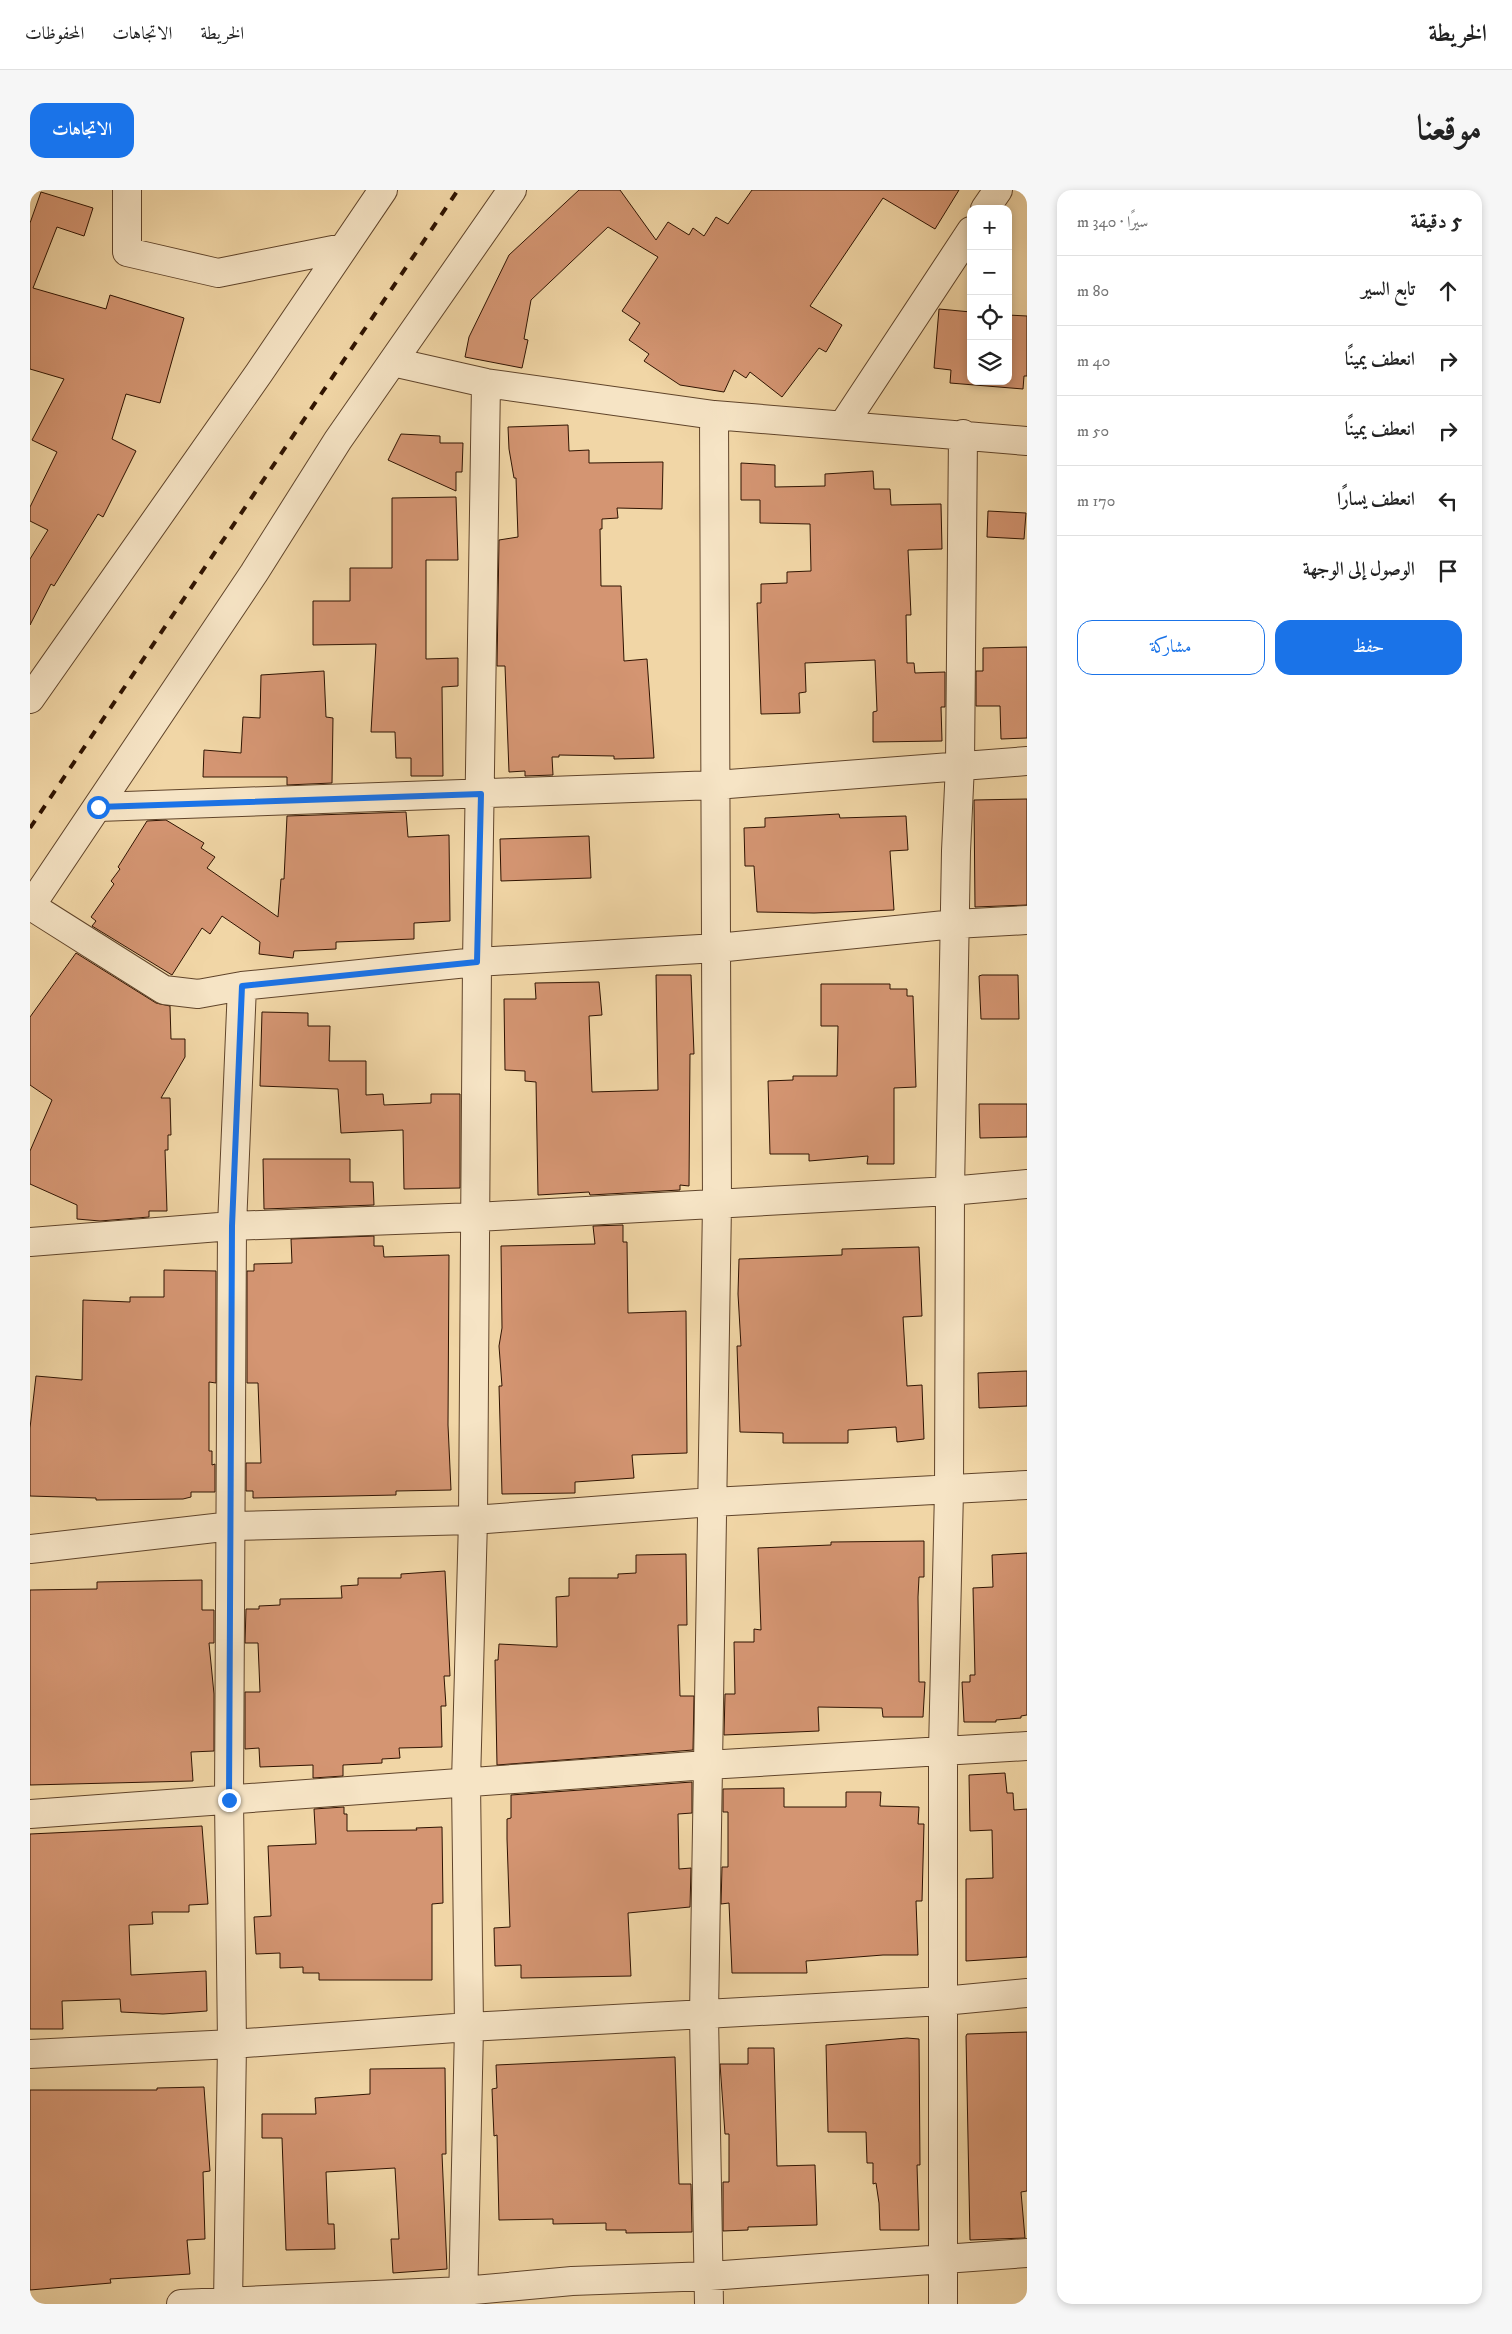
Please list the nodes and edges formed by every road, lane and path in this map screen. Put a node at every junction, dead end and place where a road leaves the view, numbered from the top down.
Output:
1 (127, 190) edge
2 (383, 190) edge
3 (512, 190) edge
4 (998, 190) edge
5 (988, 205) edge
6 (967, 237) edge
7 (343, 248) junction
8 (393, 362) junction
9 (486, 384) junction
10 (714, 415) junction
11 (843, 425) junction
12 (963, 434) junction
13 (1027, 441) edge
14 (33, 688) edge
15 (1027, 760) edge
16 (960, 765) junction
17 (716, 785) junction
18 (481, 794) junction
19 (98, 807) junction
20 (30, 907) edge
21 (1027, 920) edge
22 (955, 924) junction
23 (716, 948) junction
24 (477, 962) junction
25 (242, 986) junction
26 (1027, 1184) edge
27 (950, 1191) junction
28 (717, 1204) junction
29 (476, 1217) junction
30 (232, 1226) junction
31 (30, 1242) edge
32 (1027, 1486) edge
33 (949, 1491) junction
34 (712, 1502) junction
35 (473, 1520) junction
36 (232, 1526) junction
37 (30, 1549) edge
38 (1027, 1746) edge
39 (943, 1750) junction
40 (707, 1765) junction
41 (466, 1782) junction
42 (229, 1800) junction
43 (30, 1814) edge
44 (1027, 1993) edge
45 (943, 2001) junction
46 (704, 2015) junction
47 (469, 2026) junction
48 (232, 2044) junction
49 (30, 2054) edge
50 (1027, 2253) edge
51 (942, 2259) junction
52 (710, 2276) junction
53 (463, 2297) edge
54 (228, 2302) edge
55 (181, 2304) edge
56 (709, 2304) edge
57 (942, 2304) edge

1 - 7 street
2 - 7 street
3 - 8 street
4 - 5 street
6 - 11 street
7 - 14 street
8 - 9 street
8 - 19 street
9 - 10 street
9 - 18 street
10 - 11 street
10 - 17 street
11 - 12 street
12 - 13 street
12 - 16 street
15 - 16 street
16 - 17 street
16 - 22 street
17 - 18 street
17 - 23 street
18 - 19 street
18 - 24 street
19 - 20 street
20 - 25 street
21 - 22 street
22 - 23 street
22 - 27 street
23 - 24 street
23 - 28 street
24 - 25 street
24 - 29 street
25 - 30 street
26 - 27 street
27 - 28 street
27 - 33 street
28 - 29 street
28 - 34 street
29 - 30 street
29 - 35 street
30 - 31 street
30 - 36 street
32 - 33 street
33 - 34 street
33 - 39 street
34 - 35 street
34 - 40 street
35 - 36 street
35 - 41 street
36 - 37 street
36 - 42 street
38 - 39 street
39 - 40 street
39 - 45 street
40 - 41 street
40 - 46 street
41 - 42 street
41 - 47 street
42 - 43 street
42 - 48 street
44 - 45 street
45 - 46 street
45 - 51 street
46 - 47 street
46 - 52 street
47 - 48 street
47 - 53 street
48 - 49 street
48 - 54 street
50 - 51 street
51 - 52 street
51 - 57 street
52 - 53 street
52 - 56 street
53 - 54 street
54 - 55 street

